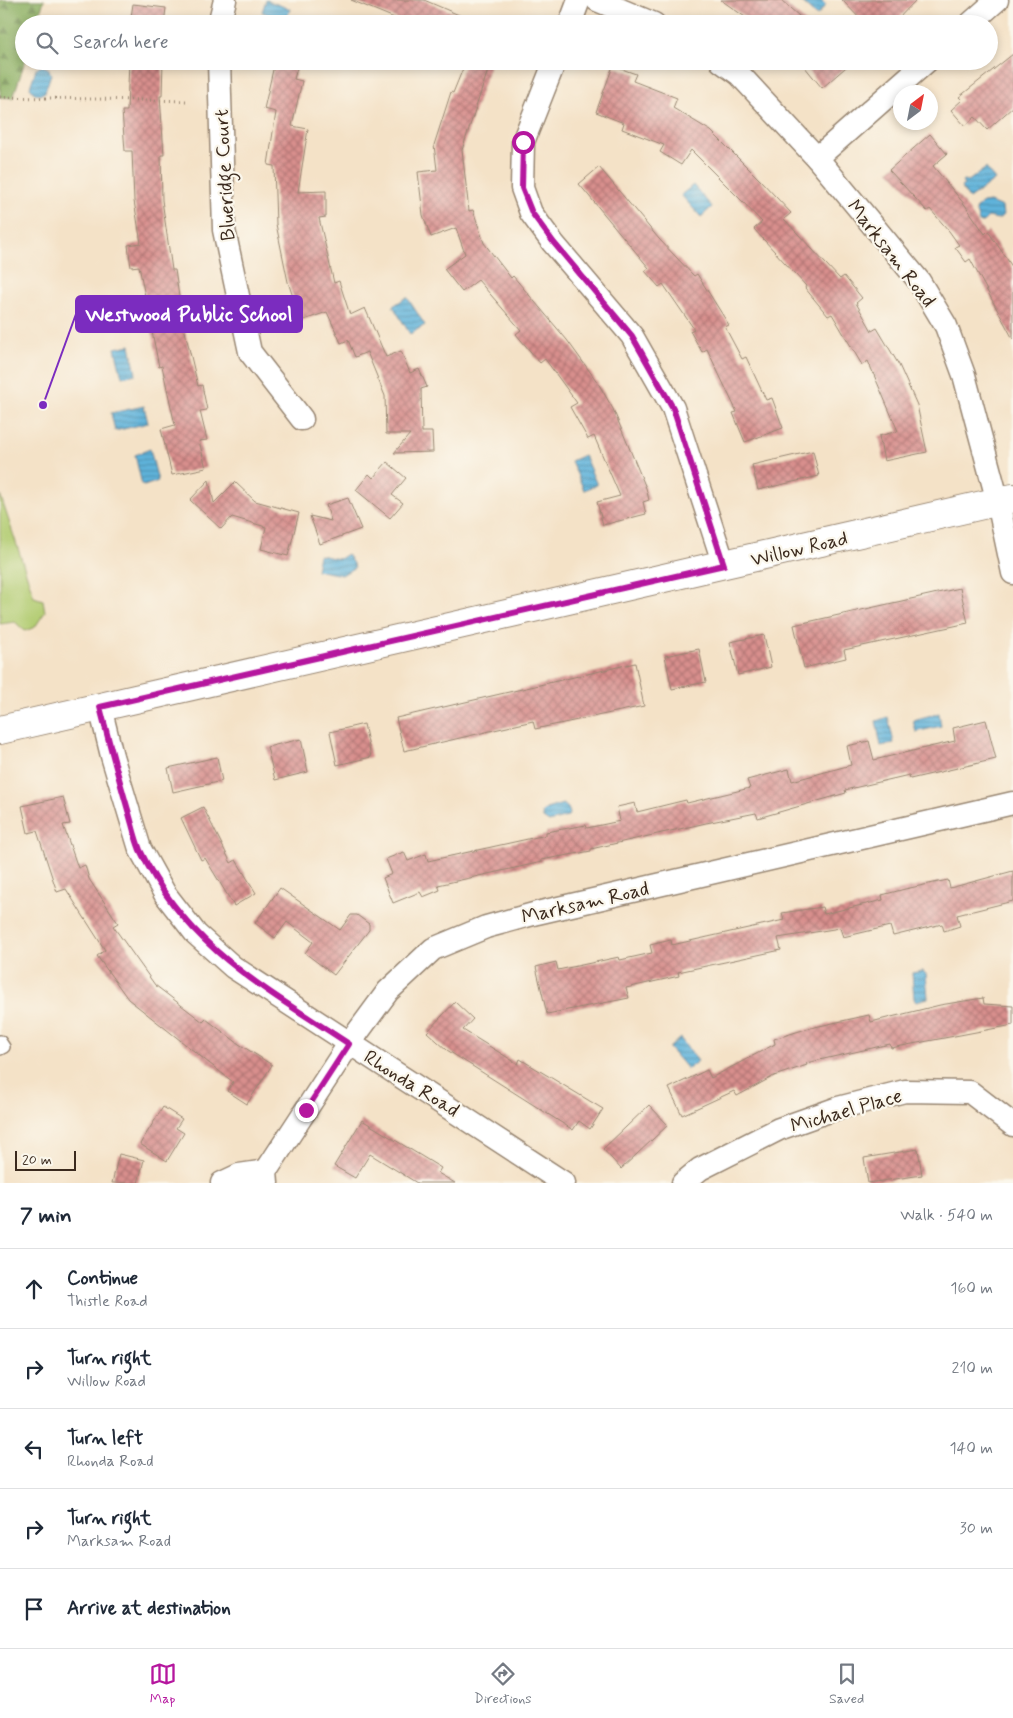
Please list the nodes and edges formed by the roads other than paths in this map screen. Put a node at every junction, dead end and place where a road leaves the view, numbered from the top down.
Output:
1 (225, 0) edge
2 (579, 0) edge
3 (597, 0) edge
4 (997, 0) edge
5 (221, 15) edge
6 (573, 15) edge
7 (633, 15) edge
8 (980, 15) edge
9 (219, 70) edge
10 (551, 70) edge
11 (733, 70) edge
12 (918, 70) edge
13 (817, 158) junction
14 (302, 419) dead end
15 (1005, 500) edge
16 (724, 565) junction
17 (1013, 573) edge
18 (100, 707) junction
19 (0, 730) edge
20 (1013, 803) edge
21 (0, 1041) edge
22 (349, 1044) junction
23 (0, 1049) edge
24 (1013, 1126) edge
25 (267, 1177) edge
26 (222, 1183) edge
27 (564, 1183) edge
28 (683, 1183) edge

1 - 5 street
2 - 6 street
3 - 7 street
4 - 8 street
9 - 14 street, Blueridge Court
10 - 16 street
11 - 13 street, Marksam Road
12 - 13 street
13 - 15 street, Marksam Road
15 - 16 main road, Willow Road
15 - 17 street, Marksam Road
16 - 18 main road, Willow Road
18 - 19 main road, Willow Road
18 - 22 street, Rhonda Road
20 - 22 street, Marksam Road
21 - 23 lane
22 - 25 street, Marksam Road
22 - 27 street, Rhonda Road
24 - 28 street, Michael Place
25 - 26 street, Marksam Road

